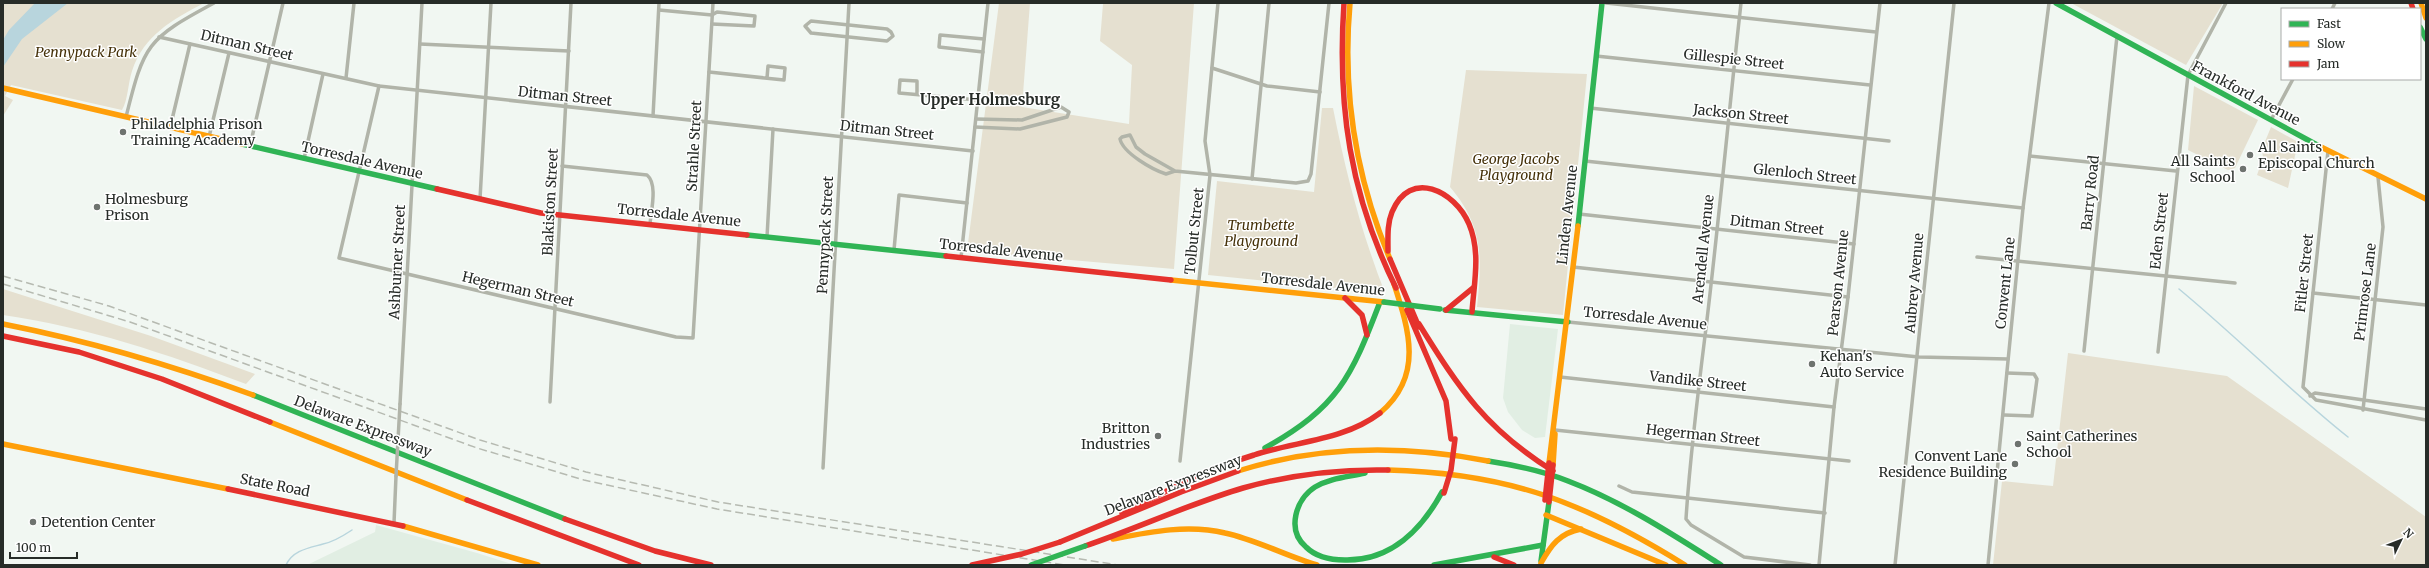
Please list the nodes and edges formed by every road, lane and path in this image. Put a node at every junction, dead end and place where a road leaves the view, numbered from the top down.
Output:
1 (214, 3) edge
2 (283, 3) edge
3 (354, 3) edge
4 (422, 3) edge
5 (491, 3) edge
6 (571, 3) edge
7 (659, 3) edge
8 (713, 3) edge
9 (849, 3) edge
10 (988, 3) edge
11 (1218, 3) edge
12 (1269, 3) edge
13 (1329, 3) edge
14 (1344, 3) edge
15 (1350, 3) edge
16 (1602, 3) edge
17 (1606, 3) edge
18 (1741, 3) edge
19 (1880, 3) edge
20 (1954, 3) edge
21 (2049, 3) edge
22 (2056, 3) edge
23 (2226, 3) edge
24 (2421, 3) edge
25 (658, 10) junction
26 (712, 15) junction
27 (1739, 18) junction
28 (2426, 18) edge
29 (712, 24) junction
30 (848, 25) junction
31 (2421, 29) edge
32 (1876, 32) junction
33 (2117, 36) junction
34 (159, 37) junction
35 (847, 37) junction
36 (2426, 39) edge
37 (984, 40) junction
38 (190, 44) junction
39 (420, 44) junction
40 (488, 47) junction
41 (569, 51) junction
42 (229, 52) junction
43 (983, 52) junction
44 (1596, 56) junction
45 (269, 62) junction
46 (1212, 68) junction
47 (1733, 70) junction
48 (709, 72) junction
49 (323, 74) junction
50 (2188, 75) junction
51 (346, 78) junction
52 (767, 78) junction
53 (2293, 80) edge
54 (1261, 84) junction
55 (1870, 85) junction
56 (379, 86) junction
57 (6, 89) edge
58 (417, 90) junction
59 (1320, 92) junction
60 (917, 94) junction
61 (486, 99) junction
62 (978, 100) junction
63 (566, 107) junction
64 (1590, 108) junction
65 (653, 116) junction
66 (126, 118) junction
67 (976, 119) junction
68 (2271, 120) junction
69 (706, 122) junction
70 (1728, 124) junction
71 (975, 126) junction
72 (170, 128) junction
73 (773, 129) junction
74 (842, 136) junction
75 (209, 137) junction
76 (1865, 138) junction
77 (1889, 141) dead end
78 (250, 146) junction
79 (2328, 150) junction
80 (973, 151) junction
81 (2030, 156) junction
82 (304, 159) junction
83 (1585, 161) junction
84 (2104, 163) junction
85 (562, 166) junction
86 (1175, 171) junction
87 (2176, 171) junction
88 (359, 172) junction
89 (1210, 175) junction
90 (1722, 176) junction
91 (2378, 176) junction
92 (1252, 179) junction
93 (412, 183) junction
94 (1859, 191) junction
95 (480, 199) junction
96 (1933, 199) junction
97 (2426, 199) edge
98 (967, 203) junction
99 (2023, 208) junction
100 (1579, 214) junction
101 (560, 215) junction
102 (650, 224) junction
103 (1716, 229) junction
104 (700, 230) junction
105 (767, 237) junction
106 (836, 244) junction
107 (1854, 244) junction
108 (894, 250) junction
109 (1388, 257) junction
110 (1977, 257) dead end
111 (962, 258) junction
112 (2020, 261) junction
113 (1574, 267) junction
114 (2092, 270) junction
115 (407, 274) junction
116 (2165, 278) junction
117 (1199, 282) junction
118 (1711, 282) junction
119 (2235, 283) dead end
120 (1394, 284) junction
121 (1474, 287) junction
122 (2313, 293) junction
123 (1848, 297) junction
124 (1345, 298) junction
125 (2375, 300) junction
126 (1382, 302) junction
127 (2426, 305) edge
128 (555, 309) junction
129 (1443, 309) junction
130 (1472, 312) junction
131 (1416, 318) junction
132 (1568, 322) junction
133 (3, 324) edge
134 (1367, 335) junction
135 (3, 336) edge
136 (1704, 336) junction
137 (693, 338) joint
138 (1842, 350) junction
139 (2084, 351) dead end
140 (2158, 352) dead end
141 (1919, 357) junction
142 (2008, 359) junction
143 (2008, 373) junction
144 (1560, 377) junction
145 (1697, 392) junction
146 (2310, 396) junction
147 (2364, 401) junction
148 (550, 402) dead end
149 (1834, 407) junction
150 (2426, 409) edge
151 (2363, 410) junction
152 (2004, 415) junction
153 (2426, 420) edge
154 (1555, 430) junction
155 (1453, 439) junction
156 (3, 444) edge
157 (1692, 445) junction
158 (1253, 455) junction
159 (1830, 460) junction
160 (1180, 461) dead end
161 (1849, 461) dead end
162 (823, 468) dead end
163 (1379, 470) junction
164 (1566, 480) junction
165 (1619, 486) dead end
166 (1443, 493) junction
167 (1686, 498) junction
168 (1825, 513) junction
169 (1546, 515) junction
170 (394, 523) junction
171 (1582, 529) junction
172 (1067, 539) junction
173 (1091, 544) junction
174 (1542, 544) junction
175 (1492, 556) junction
176 (1541, 564) edge
177 (538, 565) edge
178 (640, 565) edge
179 (711, 565) edge
180 (972, 565) edge
181 (1031, 565) edge
182 (1317, 565) edge
183 (1352, 565) edge
184 (1434, 565) edge
185 (1514, 565) edge
186 (1666, 565) edge
187 (1685, 565) edge
188 (1721, 565) edge
189 (1810, 565) edge
190 (1819, 565) edge
191 (1895, 565) edge
192 (1988, 565) edge

1 - 34 street
2 - 45 street
3 - 51 street
4 - 39 street, Ashburner Street
5 - 40 street
6 - 41 street, Blakiston Street
7 - 25 street
8 - 26 street, Strahle Street
9 - 30 street, Pennypack Street
10 - 37 street
11 - 46 street, Tolbut Street
12 - 54 street
13 - 59 street
14 - 120 main road
15 - 109 main road
16 - 44 main road, Linden Avenue
17 - 27 street
18 - 27 street, Arendell Avenue
19 - 32 street, Pearson Avenue
20 - 96 street, Aubrey Avenue
21 - 81 street, Convent Lane
22 - 33 main road, Frankford Avenue
23 - 50 street, Eden Street
24 - 28 main road
25 - 26 street
25 - 65 street
26 - 29 street, Strahle Street
26 - 29 street
27 - 32 street
27 - 47 street, Arendell Avenue
29 - 48 street, Strahle Street
30 - 35 street, Pennypack Street
30 - 35 street
30 - 35 street
31 - 36 main road
32 - 55 street, Pearson Avenue
33 - 50 main road, Frankford Avenue
33 - 84 street, Barry Road
34 - 38 street, Ditman Street
34 - 66 street
35 - 74 street, Pennypack Street
37 - 43 street
37 - 43 street
38 - 42 street, Ditman Street
38 - 72 street
39 - 40 street
39 - 58 street, Ashburner Street
40 - 41 street
40 - 61 street
41 - 63 street, Blakiston Street
42 - 45 street, Ditman Street
42 - 75 street
43 - 62 street
44 - 47 street, Gillespie Street
44 - 64 main road, Linden Avenue
45 - 49 street, Ditman Street
45 - 78 street
46 - 54 street
46 - 89 street, Tolbut Street
47 - 55 street, Gillespie Street
47 - 70 street, Arendell Avenue
48 - 52 street
48 - 69 street, Strahle Street
49 - 51 street, Ditman Street
49 - 82 street
50 - 68 main road, Frankford Avenue
50 - 87 street, Eden Street
51 - 56 street, Ditman Street
52 - 52 street
53 - 68 street
54 - 59 street
54 - 92 street
55 - 76 street, Pearson Avenue
56 - 58 street, Ditman Street
56 - 88 street
57 - 66 main road, Torresdale Avenue
58 - 61 street, Ditman Street
58 - 93 street, Ashburner Street
59 - 92 street
60 - 60 street
60 - 62 street
61 - 63 street, Ditman Street
61 - 95 street
62 - 67 street
63 - 65 street, Ditman Street
63 - 85 street, Blakiston Street
64 - 70 street, Jackson Street
64 - 83 main road, Linden Avenue
65 - 69 street, Ditman Street
66 - 72 main road, Torresdale Avenue
67 - 71 street
67 - 71 street
68 - 79 main road, Frankford Avenue
69 - 73 street, Ditman Street
69 - 104 street, Strahle Street
70 - 76 street, Jackson Street
70 - 90 street, Arendell Avenue
71 - 80 street
72 - 75 main road, Torresdale Avenue
73 - 74 street, Ditman Street
73 - 105 street
74 - 80 street, Ditman Street
74 - 106 street, Pennypack Street
75 - 78 main road, Torresdale Avenue
76 - 77 street, Jackson Street
76 - 94 street, Pearson Avenue
78 - 82 main road, Torresdale Avenue
79 - 91 main road, Frankford Avenue
79 - 122 street, Fitler Street
80 - 98 street
81 - 84 street
81 - 99 street, Convent Lane
82 - 88 main road, Torresdale Avenue
83 - 90 street, Glenloch Street
83 - 100 main road, Linden Avenue
84 - 87 street
84 - 114 street, Barry Road
85 - 101 street, Blakiston Street
85 - 102 street
86 - 86 street
86 - 89 street
87 - 116 street, Eden Street
88 - 93 main road, Torresdale Avenue
88 - 115 street, Hegerman Street
89 - 92 street
89 - 117 street, Tolbut Street
90 - 94 street, Glenloch Street
90 - 103 street, Arendell Avenue
91 - 97 main road, Frankford Avenue
91 - 125 street, Primrose Lane
93 - 95 main road, Torresdale Avenue
93 - 115 street, Ashburner Street
94 - 96 street, Glenloch Street
94 - 107 street, Pearson Avenue
95 - 101 main road, Torresdale Avenue
96 - 99 street, Glenloch Street
96 - 141 street, Aubrey Avenue
98 - 108 street
98 - 111 street
99 - 112 street, Convent Lane
100 - 103 street, Ditman Street
100 - 113 main road, Linden Avenue
101 - 102 main road, Torresdale Avenue
101 - 128 street, Blakiston Street
102 - 104 main road, Torresdale Avenue
103 - 107 street, Ditman Street
103 - 118 street, Arendell Avenue
104 - 105 main road, Torresdale Avenue
104 - 137 street, Strahle Street
105 - 106 main road, Torresdale Avenue
106 - 108 main road, Torresdale Avenue
106 - 162 street, Pennypack Street
107 - 123 street, Pearson Avenue
108 - 111 main road, Torresdale Avenue
109 - 121 main road
109 - 131 main road
110 - 112 street
111 - 117 main road, Torresdale Avenue
112 - 114 street
112 - 142 street, Convent Lane
113 - 118 street
113 - 132 main road, Linden Avenue
114 - 116 street
114 - 139 street, Barry Road
115 - 128 street, Hegerman Street
115 - 170 street, Ashburner Street, bridge
116 - 119 street
116 - 140 street, Eden Street
117 - 124 main road, Torresdale Avenue
117 - 160 street, Tolbut Street
118 - 123 street
118 - 136 street, Arendell Avenue
120 - 155 main road
120 - 158 main road
121 - 129 main road
121 - 130 main road
122 - 125 street
122 - 146 street, Fitler Street
123 - 138 street, Pearson Avenue
124 - 126 main road, Torresdale Avenue
124 - 134 main road
125 - 127 street
125 - 147 street, Primrose Lane
126 - 129 main road, Torresdale Avenue, bridge
126 - 134 main road
128 - 137 street, Hegerman Street
128 - 148 street, Blakiston Street
129 - 130 main road, Torresdale Avenue
130 - 132 main road, Torresdale Avenue
131 - 155 main road
131 - 164 main road
132 - 136 street, Torresdale Avenue
132 - 144 main road, Linden Avenue
133 - 179 main road, Delaware Expressway
134 - 158 main road
135 - 178 main road, Delaware Expressway
136 - 138 street, Torresdale Avenue
136 - 145 street, Arendell Avenue
138 - 141 street, Torresdale Avenue
138 - 149 street, Pearson Avenue
141 - 142 street, Torresdale Avenue
141 - 191 street, Aubrey Avenue
142 - 143 street, Convent Lane
143 - 152 street, Convent Lane
143 - 152 street
144 - 145 street, Vandike Street
144 - 154 main road, Linden Avenue
145 - 149 street, Vandike Street
145 - 157 street, Arendell Avenue
146 - 147 street
146 - 151 street
147 - 150 street
147 - 151 street, Primrose Lane
149 - 159 street, Pearson Avenue
151 - 153 street
152 - 192 street, Convent Lane
154 - 157 street, Hegerman Street
154 - 169 main road, Linden Avenue, bridge
155 - 166 main road, bridge
156 - 170 main road, State Road
157 - 159 street, Hegerman Street
157 - 167 street, Arendell Avenue
158 - 172 main road
159 - 161 street, Hegerman Street
159 - 168 street, Pearson Avenue
163 - 166 main road
163 - 173 main road, Delaware Expressway
163 - 187 main road, Delaware Expressway
164 - 172 main road, Delaware Expressway
164 - 188 main road, Delaware Expressway
165 - 167 street
166 - 183 main road
167 - 168 street
167 - 189 street, Arendell Avenue
168 - 190 street, Pearson Avenue
169 - 171 main road
169 - 174 main road, Linden Avenue
170 - 177 main road, State Road
171 - 176 main road
171 - 186 main road
172 - 180 main road, Delaware Expressway, bridge
173 - 181 main road, Delaware Expressway, bridge
173 - 182 main road
174 - 175 main road
174 - 176 main road, Linden Avenue
175 - 184 main road
175 - 185 main road

